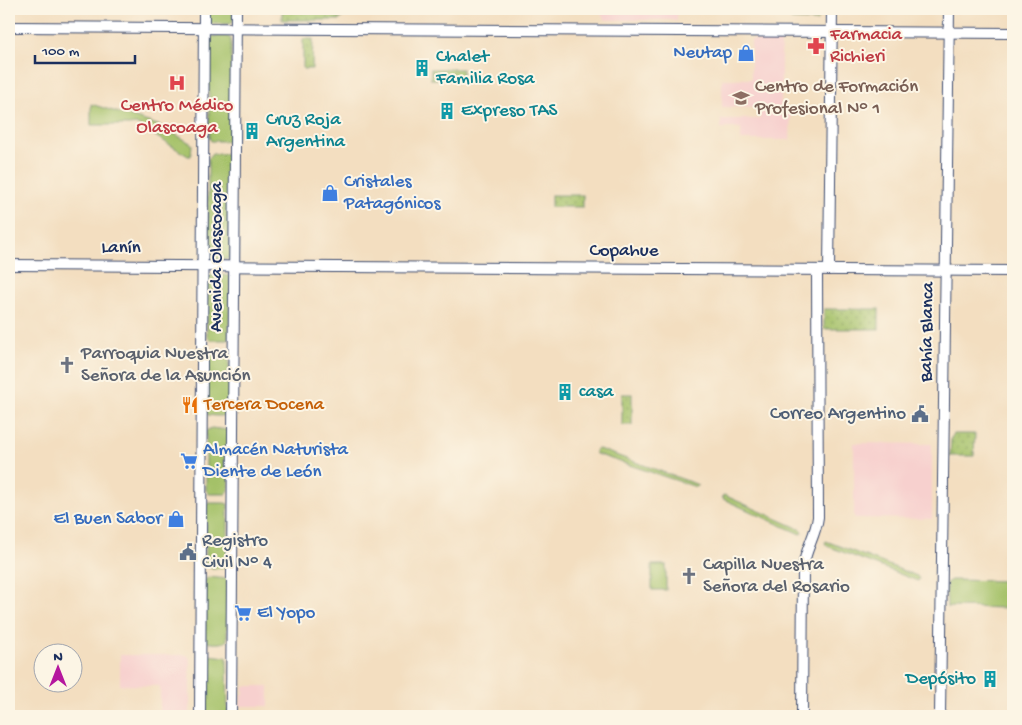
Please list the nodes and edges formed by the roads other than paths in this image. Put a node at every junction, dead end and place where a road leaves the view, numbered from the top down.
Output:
1 (204, 9) edge
2 (236, 9) edge
3 (832, 9) edge
4 (949, 9) edge
5 (9, 27) edge
6 (204, 29) junction
7 (236, 29) junction
8 (831, 32) junction
9 (949, 32) junction
10 (1013, 32) edge
11 (9, 265) edge
12 (203, 266) junction
13 (234, 266) junction
14 (817, 270) junction
15 (829, 270) junction
16 (946, 270) junction
17 (1013, 271) edge
18 (200, 716) edge
19 (231, 716) edge
20 (802, 716) edge
21 (940, 716) edge

1 - 6 street, Avenida Olascoaga
2 - 7 street, Avenida Olascoaga
3 - 8 street
4 - 9 street, Bahía Blanca
5 - 6 street
6 - 7 street
6 - 12 street, Avenida Olascoaga
7 - 8 street
7 - 13 street, Avenida Olascoaga
8 - 9 street
8 - 15 street
9 - 10 street
9 - 16 street, Bahía Blanca
11 - 12 street, Lanín
12 - 13 street, Lanín
12 - 18 street, Avenida Olascoaga
13 - 14 street, Copahue
13 - 19 street, Avenida Olascoaga
14 - 15 street, Copahue
14 - 20 street
15 - 16 street, Copahue
16 - 17 street, Copahue
16 - 21 street, Bahía Blanca

